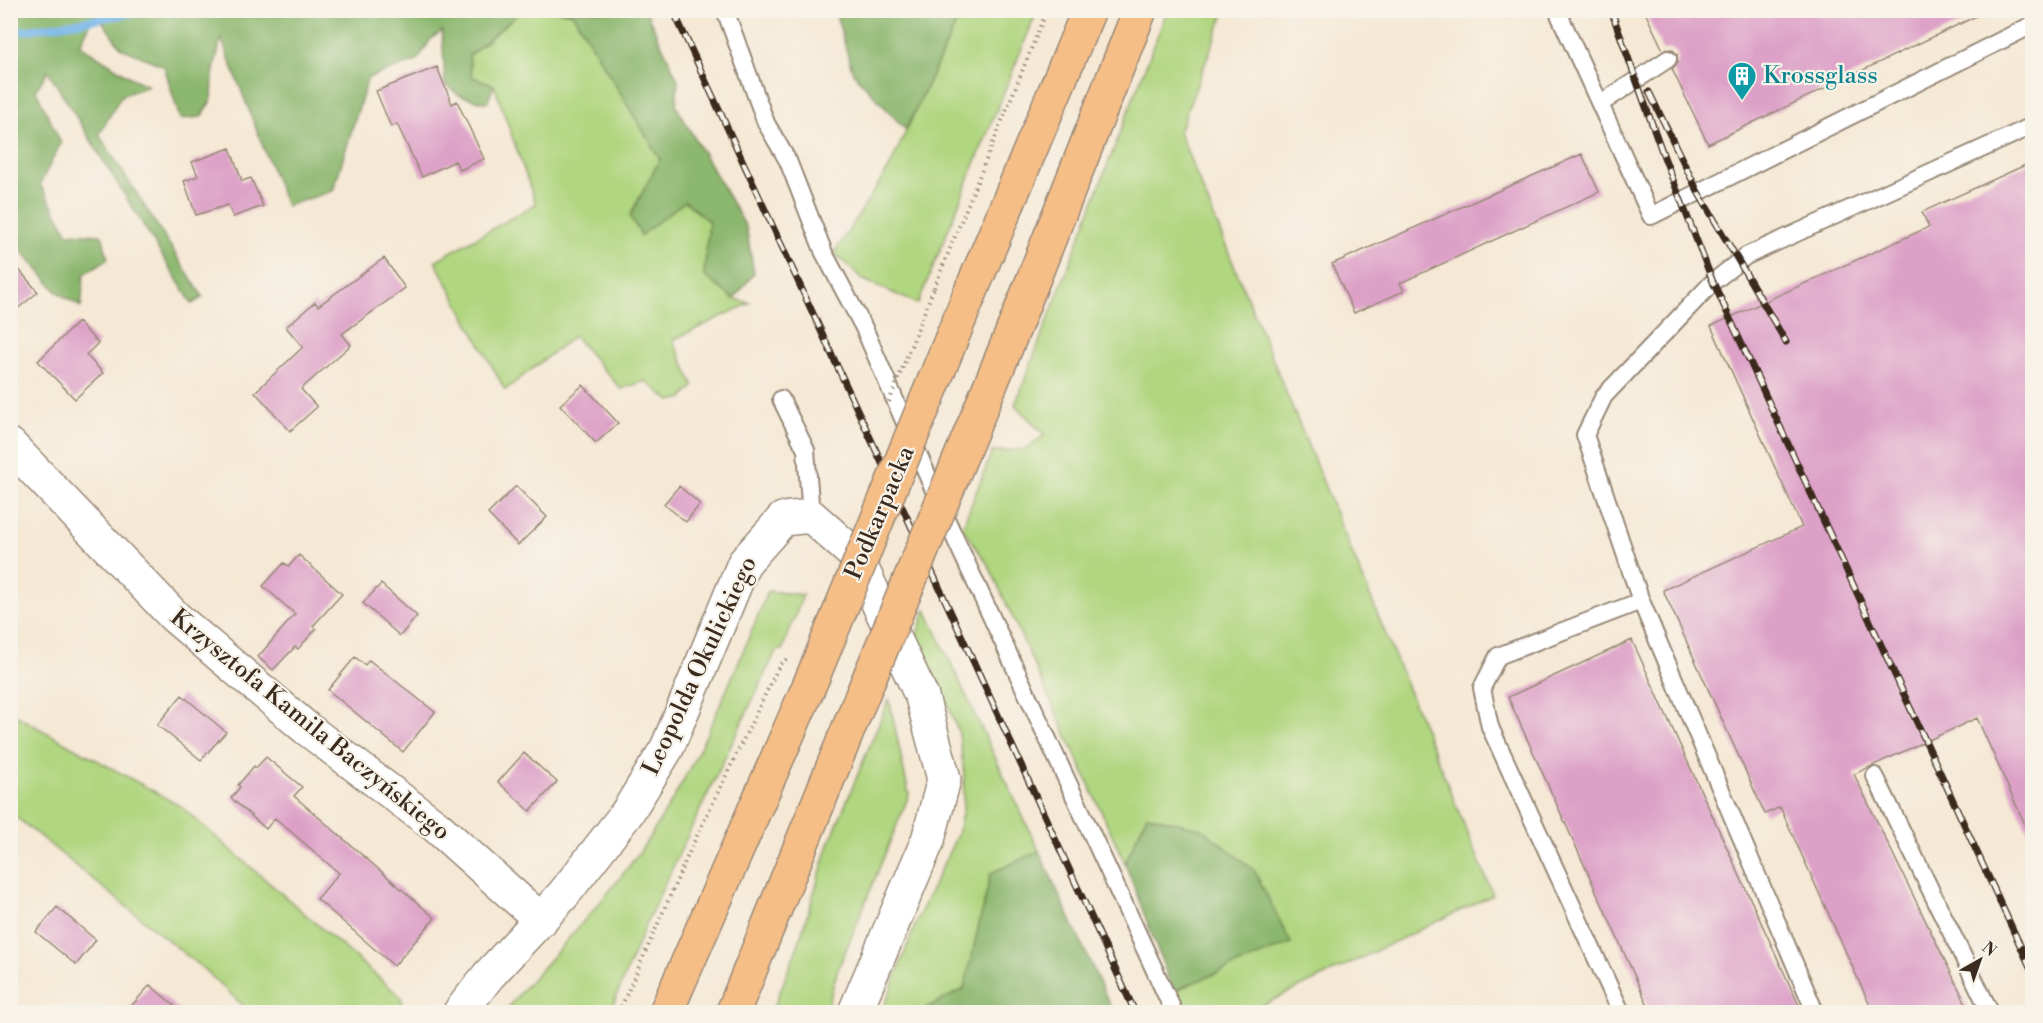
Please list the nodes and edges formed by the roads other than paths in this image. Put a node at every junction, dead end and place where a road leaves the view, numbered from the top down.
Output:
1 (725, 10) edge
2 (1089, 10) edge
3 (1140, 10) edge
4 (1557, 10) edge
5 (2032, 25) edge
6 (1668, 59) dead end
7 (1600, 104) junction
8 (2032, 126) edge
9 (782, 399) dead end
10 (10, 445) edge
11 (811, 516) junction
12 (1641, 601) junction
13 (1875, 776) dead end
14 (541, 920) junction
15 (460, 1012) edge
16 (666, 1012) edge
17 (733, 1012) edge
18 (855, 1012) edge
19 (1174, 1012) edge
20 (1621, 1012) edge
21 (1815, 1012) edge
22 (1990, 1012) edge

1 - 19 lane
2 - 16 main road, Podkarpacka, bridge
3 - 17 main road, bridge
4 - 7 lane
5 - 7 lane
6 - 7 lane
8 - 12 lane
9 - 11 lane
10 - 14 street, Krzysztofa Kamila Baczyńskiego
11 - 14 street, Leopolda Okulickiego
11 - 18 street
12 - 20 lane
12 - 21 lane
13 - 22 lane
14 - 15 street, Leopolda Okulickiego

